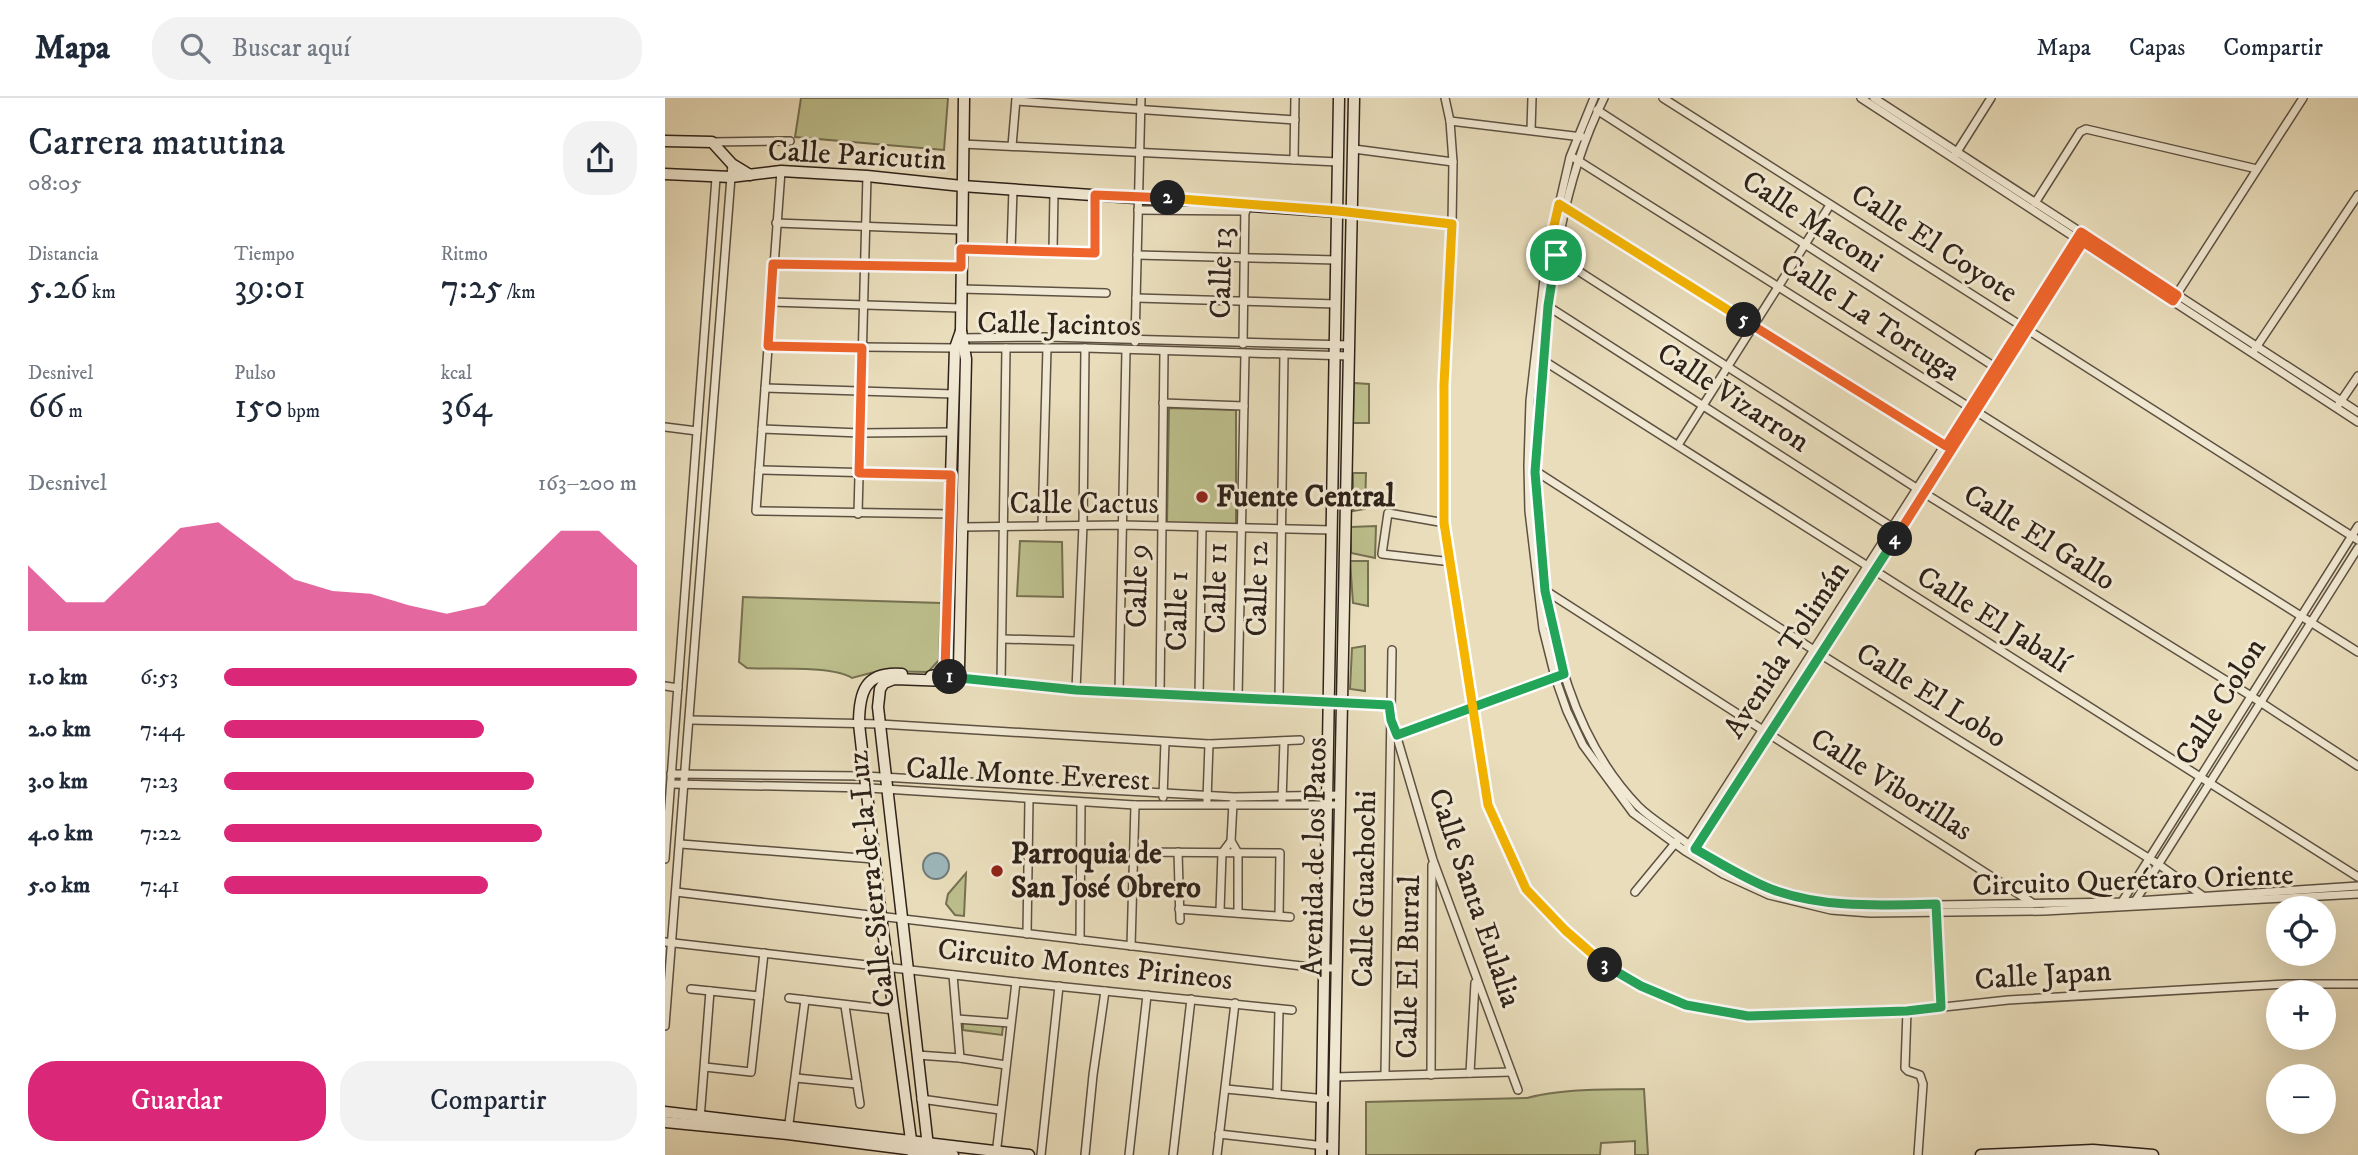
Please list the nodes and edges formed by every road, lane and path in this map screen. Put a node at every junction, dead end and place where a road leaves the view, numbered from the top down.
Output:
1 (964, 98) edge
2 (1141, 98) edge
3 (1295, 98) edge
4 (1339, 98) edge
5 (1354, 98) edge
6 (1445, 98) edge
7 (1532, 98) edge
8 (1594, 98) edge
9 (1604, 98) edge
10 (1663, 98) edge
11 (1861, 98) edge
12 (1874, 98) edge
13 (1991, 98) edge
14 (2303, 98) edge
15 (1016, 99) edge
16 (1141, 109) junction
17 (1594, 109) junction
18 (1295, 120) junction
19 (1450, 121) junction
20 (1354, 128) junction
21 (1338, 129) junction
22 (1531, 130) junction
23 (1583, 137) junction
24 (665, 141) edge
25 (790, 141) dead end
26 (712, 142) junction
27 (963, 144) junction
28 (1012, 146) junction
29 (1354, 149) junction
30 (1140, 152) junction
31 (1954, 155) junction
32 (1574, 158) junction
33 (1294, 160) junction
34 (1338, 162) junction
35 (1453, 162) junction
36 (732, 164) junction
37 (2257, 169) junction
38 (781, 171) junction
39 (665, 174) edge
40 (750, 175) junction
41 (867, 176) junction
42 (731, 177) junction
43 (716, 178) junction
44 (962, 186) junction
45 (1013, 189) junction
46 (1054, 192) junction
47 (1095, 195) junction
48 (2358, 195) edge
49 (1139, 196) junction
50 (2036, 202) junction
51 (1562, 205) junction
52 (1830, 205) junction
53 (1245, 208) junction
54 (1138, 210) junction
55 (2031, 210) junction
56 (1338, 211) junction
57 (1353, 213) junction
58 (776, 223) junction
59 (1452, 224) junction
60 (865, 227) junction
61 (961, 230) junction
62 (2081, 237) junction
63 (1805, 244) junction
64 (961, 249) junction
65 (1011, 250) junction
66 (1053, 251) junction
67 (1552, 254) junction
68 (1137, 255) junction
69 (1245, 257) junction
70 (1336, 260) junction
71 (773, 264) junction
72 (864, 265) junction
73 (961, 267) junction
74 (1778, 287) junction
75 (961, 289) junction
76 (1106, 293) dead end
77 (1136, 298) junction
78 (2175, 298) junction
79 (1244, 301) junction
80 (771, 302) junction
81 (1336, 304) junction
82 (863, 305) junction
83 (1545, 305) junction
84 (961, 308) junction
85 (1754, 326) junction
86 (2024, 329) junction
87 (1135, 339) junction
88 (960, 340) junction
89 (1243, 344) junction
90 (768, 346) junction
91 (862, 348) junction
92 (1006, 348) junction
93 (1047, 348) junction
94 (1085, 348) junction
95 (1126, 350) junction
96 (1135, 350) junction
97 (1335, 350) junction
98 (2254, 350) junction
99 (1350, 351) junction
100 (1164, 352) junction
101 (1245, 354) junction
102 (1284, 354) junction
103 (1534, 355) junction
104 (1544, 360) junction
105 (1728, 366) junction
106 (1999, 369) junction
107 (2358, 376) edge
108 (765, 388) junction
109 (861, 391) junction
110 (954, 394) junction
111 (1163, 403) junction
112 (2339, 404) junction
113 (1244, 406) junction
114 (1703, 406) junction
115 (1972, 410) junction
116 (2358, 412) edge
117 (2358, 422) edge
118 (665, 427) edge
119 (762, 429) junction
120 (697, 431) junction
121 (953, 432) junction
122 (860, 433) junction
123 (1678, 445) junction
124 (1949, 448) junction
125 (1528, 467) junction
126 (759, 470) junction
127 (1535, 472) junction
128 (859, 473) junction
129 (951, 475) junction
130 (692, 489) junction
131 (707, 491) junction
132 (1921, 491) junction
133 (858, 514) junction
134 (951, 514) junction
135 (1444, 523) junction
136 (1083, 525) junction
137 (1122, 525) junction
138 (1042, 526) junction
139 (1161, 526) junction
140 (2358, 526) edge
141 (963, 527) junction
142 (1005, 527) junction
143 (1202, 528) junction
144 (1241, 530) junction
145 (1282, 530) junction
146 (1332, 530) junction
147 (1896, 530) junction
148 (2355, 538) edge
149 (2358, 548) edge
150 (1452, 562) junction
151 (1871, 569) junction
152 (1536, 586) junction
153 (1545, 591) junction
154 (949, 605) junction
155 (961, 605) junction
156 (2302, 615) junction
157 (2310, 621) junction
158 (682, 635) junction
159 (696, 636) junction
160 (1003, 639) junction
161 (1077, 641) junction
162 (1392, 650) dead end
163 (1817, 651) junction
164 (2358, 652) edge
165 (942, 674) junction
166 (1564, 674) junction
167 (1555, 677) junction
168 (956, 678) junction
169 (1001, 683) junction
170 (665, 686) edge
171 (678, 688) junction
172 (1076, 690) junction
173 (1119, 692) junction
174 (1160, 694) junction
175 (1199, 696) junction
176 (2251, 696) junction
177 (1238, 698) junction
178 (1279, 699) junction
179 (1329, 702) junction
180 (1342, 702) junction
181 (2259, 702) junction
182 (1389, 705) junction
183 (1475, 707) junction
184 (690, 720) junction
185 (862, 724) junction
186 (878, 724) junction
187 (1765, 733) junction
188 (1394, 736) junction
189 (1300, 740) dead end
190 (1284, 741) junction
191 (1165, 742) junction
192 (1209, 744) junction
193 (2358, 766) edge
194 (1611, 770) junction
195 (671, 774) junction
196 (686, 775) junction
197 (780, 776) junction
198 (1604, 776) junction
199 (867, 777) junction
200 (883, 778) junction
201 (2200, 778) junction
202 (671, 784) junction
203 (995, 784) junction
204 (2208, 784) junction
205 (685, 785) junction
206 (780, 787) junction
207 (867, 788) junction
208 (884, 790) junction
209 (1112, 792) junction
210 (1164, 794) junction
211 (994, 796) junction
212 (1207, 796) junction
213 (1029, 799) junction
214 (1327, 800) junction
215 (1341, 800) junction
216 (1234, 801) junction
217 (1282, 801) junction
218 (1081, 803) junction
219 (1111, 804) junction
220 (1135, 805) junction
221 (1163, 805) junction
222 (1207, 805) junction
223 (1677, 840) junction
224 (1231, 841) junction
225 (681, 844) junction
226 (1690, 850) junction
227 (1133, 852) junction
228 (1178, 852) junction
229 (1222, 853) junction
230 (1238, 853) junction
231 (665, 859) edge
232 (874, 859) junction
233 (2148, 859) junction
234 (1433, 860) junction
235 (2158, 864) junction
236 (2358, 877) edge
237 (2358, 886) edge
238 (676, 892) junction
239 (1635, 892) dead end
240 (2358, 894) edge
241 (2203, 896) junction
242 (2032, 903) junction
243 (2134, 903) junction
244 (2121, 904) junction
245 (1936, 907) junction
246 (1179, 909) junction
247 (1220, 911) junction
248 (2044, 911) junction
249 (1238, 913) junction
250 (1279, 916) junction
251 (883, 917) junction
252 (1290, 917) dead end
253 (900, 918) junction
254 (1180, 920) dead end
255 (1027, 934) junction
256 (1080, 940) junction
257 (668, 942) edge
258 (1131, 946) junction
259 (764, 953) junction
260 (890, 966) junction
261 (904, 968) junction
262 (1325, 968) junction
263 (1337, 968) junction
264 (953, 975) junction
265 (1475, 978) junction
266 (1016, 982) junction
267 (2358, 984) edge
268 (1059, 986) junction
269 (691, 989) dead end
270 (711, 991) junction
271 (1105, 991) junction
272 (1147, 995) junction
273 (759, 996) junction
274 (789, 998) dead end
275 (1191, 999) junction
276 (805, 1000) junction
277 (1235, 1003) junction
278 (845, 1006) junction
279 (1941, 1007) junction
280 (894, 1010) junction
281 (1279, 1010) junction
282 (1292, 1010) dead end
283 (1907, 1011) junction
284 (957, 1018) junction
285 (1010, 1023) junction
286 (665, 1026) edge
287 (917, 1055) junction
288 (960, 1058) junction
289 (1006, 1065) junction
290 (705, 1068) junction
291 (1511, 1072) junction
292 (1470, 1073) junction
293 (1385, 1074) junction
294 (1431, 1075) junction
295 (1335, 1077) junction
296 (796, 1078) junction
297 (857, 1084) junction
298 (1226, 1088) junction
299 (1518, 1090) dead end
300 (1277, 1094) junction
301 (1322, 1098) junction
302 (921, 1099) junction
303 (1335, 1100) junction
304 (860, 1104) dead end
305 (1000, 1110) junction
306 (665, 1112) edge
307 (700, 1121) junction
308 (665, 1122) edge
309 (788, 1130) junction
310 (1219, 1134) junction
311 (921, 1149) edge
312 (1321, 1150) edge
313 (1333, 1151) edge
314 (996, 1153) edge
315 (953, 1155) edge
316 (1029, 1155) edge
317 (1041, 1155) edge
318 (1085, 1155) edge
319 (1129, 1155) edge
320 (1173, 1155) edge
321 (1217, 1155) edge
322 (1917, 1155) edge
323 (1981, 1155) edge
324 (2153, 1155) edge

1 - 27 street
2 - 16 street
3 - 18 street
4 - 21 street, Avenida de los Patos
5 - 20 street, Avenida de los Patos
6 - 19 street, Calle Japan
7 - 22 street
8 - 17 street, Circuito Querétaro Oriente
9 - 17 street, Circuito Querétaro Oriente
10 - 52 street, Calle El Coyote
11 - 31 street
12 - 31 street
13 - 31 street
14 - 37 street
15 - 16 street
15 - 28 street
16 - 18 street
16 - 30 street
17 - 23 street, Circuito Querétaro Oriente
17 - 63 street, Calle Maconi
18 - 33 street
19 - 22 street
19 - 35 street, Calle Japan
20 - 21 street
20 - 29 street, Avenida de los Patos
21 - 34 street, Avenida de los Patos
22 - 23 street
23 - 32 street, Circuito Querétaro Oriente
24 - 26 street
25 - 26 street
26 - 36 street
27 - 28 street
27 - 44 street
28 - 30 street
29 - 35 street
29 - 57 street, Avenida de los Patos
30 - 33 street
30 - 49 street
31 - 50 street
31 - 55 street
32 - 51 street, Circuito Querétaro Oriente
32 - 74 street, Calle La Tortuga
33 - 34 street
34 - 56 street, Avenida de los Patos
35 - 59 street, Calle Japan
36 - 40 street
36 - 42 street
37 - 50 street
37 - 78 street
38 - 40 street, Calle Paricutin
38 - 41 street, Calle Paricutin
38 - 58 street
39 - 43 street, Calle Paricutin
40 - 42 street, Calle Paricutin
41 - 44 street, Calle Paricutin
41 - 60 street
42 - 43 street, Calle Paricutin
42 - 131 street
43 - 120 street
44 - 45 street, Calle Paricutin
44 - 61 street
45 - 46 street, Calle Paricutin
45 - 65 street
46 - 47 street, Calle Paricutin
46 - 66 street
47 - 49 street, Calle Paricutin
47 - 66 street
48 - 98 street
49 - 53 street, Calle Paricutin
49 - 54 street
50 - 55 street
50 - 62 street
51 - 67 street, Circuito Querétaro Oriente
51 - 85 street
52 - 63 street
52 - 86 street, Calle El Coyote
53 - 54 street
53 - 56 street, Calle Paricutin
53 - 69 street, Calle 13
54 - 68 street
55 - 62 street
56 - 57 street, Calle Paricutin
56 - 70 street, Avenida de los Patos
57 - 59 street
57 - 99 street, Avenida de los Patos
58 - 60 street
58 - 71 street
59 - 135 street, Calle Japan
60 - 61 street
60 - 72 street
61 - 64 street
62 - 78 street
62 - 86 street, Avenida Tolimán
63 - 74 street
63 - 106 street, Calle Maconi
64 - 65 street
64 - 73 street
65 - 66 street
67 - 83 street, Circuito Querétaro Oriente
67 - 105 street, Calle El Gallo
68 - 69 street
68 - 77 street
69 - 70 street
69 - 79 street, Calle 13
70 - 81 street, Avenida de los Patos
71 - 72 street
71 - 80 street
72 - 73 street
72 - 82 street
73 - 75 street
74 - 85 street
74 - 115 street, Calle La Tortuga
75 - 76 street
75 - 84 street
77 - 79 street
77 - 87 street
78 - 98 street
79 - 81 street
79 - 89 street, Calle 13
80 - 82 street
80 - 90 street
81 - 97 street, Avenida de los Patos
82 - 84 street
82 - 91 street
83 - 103 street, Circuito Querétaro Oriente
83 - 104 street, Circuito Querétaro Oriente
83 - 114 street, Calle Vizarron
84 - 88 street
85 - 105 street
85 - 124 street
86 - 106 street, Avenida Tolimán
86 - 148 street, Calle El Coyote
87 - 88 street, Calle Jacintos
87 - 89 street, Calle Jacintos
87 - 96 street
88 - 91 street, Calle Jacintos
88 - 92 street, Calle Jacintos
88 - 110 street
88 - 141 street
89 - 97 street, Calle Jacintos
90 - 91 street, Calle Jacintos
90 - 108 street
91 - 109 street
92 - 93 street, Calle Jacintos
92 - 142 street
93 - 94 street, Calle Jacintos
93 - 138 street
94 - 95 street, Calle Jacintos
94 - 136 street
95 - 96 street, Calle Jacintos
95 - 137 street
96 - 100 street, Calle Jacintos
97 - 99 street, Calle Jacintos
97 - 102 street, Calle Jacintos
97 - 146 street, Avenida de los Patos
98 - 112 street
99 - 180 street, Avenida de los Patos
100 - 101 street, Calle Jacintos
100 - 111 street, Calle 9
101 - 102 street, Calle Jacintos
101 - 113 street, Calle 11
102 - 145 street, Calle 12
103 - 104 street, Calle El Jabalí
103 - 125 street, Circuito Querétaro Oriente
104 - 123 street, Calle El Jabalí
104 - 127 street, Circuito Querétaro Oriente
105 - 114 street
105 - 132 street, Calle El Gallo
106 - 115 street, Avenida Tolimán
107 - 112 street
108 - 109 street
108 - 119 street
109 - 110 street
109 - 122 street
110 - 121 street
111 - 113 street
111 - 139 street, Calle 9
112 - 116 street
112 - 117 street
113 - 144 street, Calle 11
114 - 123 street
114 - 147 street, Calle Vizarron
115 - 124 street, Avenida Tolimán
115 - 156 street, Calle La Tortuga
118 - 120 street
119 - 122 street
119 - 126 street
120 - 130 street
121 - 122 street
121 - 129 street
122 - 128 street
123 - 151 street, Calle El Jabalí
124 - 132 street, Avenida Tolimán
125 - 127 street, Calle El Lobo
125 - 152 street, Circuito Querétaro Oriente
126 - 128 street
126 - 133 street
127 - 153 street, Circuito Querétaro Oriente
127 - 163 street, Calle El Lobo
128 - 129 street
128 - 133 street
129 - 134 street
130 - 131 street
130 - 158 street
131 - 159 street
132 - 147 street, Avenida Tolimán
132 - 176 street, Calle El Gallo
133 - 134 street
134 - 154 street
135 - 150 street, Calle Japan
135 - 150 street
136 - 137 street, Calle Cactus
136 - 138 street, Calle Cactus
136 - 161 street
137 - 139 street, Calle Cactus
137 - 173 street
138 - 142 street, Calle Cactus
139 - 143 street, Calle Cactus
139 - 174 street, Calle 9
140 - 148 street, Calle Colon
141 - 142 street, Calle Cactus
141 - 155 street
142 - 160 street
143 - 144 street, Calle Cactus
143 - 175 street, Calle 1
144 - 145 street, Calle Cactus
144 - 177 street, Calle 11
145 - 146 street, Calle Cactus
145 - 178 street, Calle 12
146 - 179 street, Avenida de los Patos
147 - 151 street, Avenida Tolimán
148 - 156 street, Calle Colon
149 - 157 street, Calle Colon
150 - 183 street, Calle Japan
151 - 163 street, Avenida Tolimán
151 - 201 street, Calle El Jabalí
152 - 153 street, Calle Viborillas
152 - 167 street, Circuito Querétaro Oriente
153 - 166 street, Circuito Querétaro Oriente
153 - 187 street, Calle Viborillas
154 - 155 street
154 - 165 street
155 - 168 street
156 - 157 street, Calle La Tortuga
156 - 176 street, Calle Colon
157 - 164 street, Calle La Tortuga
157 - 181 street, Calle Colon
158 - 159 street
158 - 171 street
159 - 184 street
160 - 161 street
160 - 169 street
161 - 172 street
162 - 182 street
163 - 187 street, Avenida Tolimán
163 - 233 street, Calle El Lobo
165 - 168 street
165 - 185 street, Calle Sierra de la Luz
166 - 167 street
166 - 194 street, Circuito Querétaro Oriente
167 - 183 street
167 - 198 street, Circuito Querétaro Oriente
168 - 169 street
168 - 186 street, Calle Sierra de la Luz
169 - 172 street
170 - 171 street
171 - 195 street
172 - 173 street
173 - 174 street
174 - 175 street
175 - 177 street
176 - 181 street, Calle El Gallo
176 - 201 street, Calle Colon
177 - 178 street
178 - 179 street
179 - 180 street
179 - 214 street, Avenida de los Patos
180 - 182 street
180 - 215 street, Avenida de los Patos
181 - 193 street, Calle El Gallo
181 - 204 street, Calle Colon
182 - 188 street, Calle Santa Eulalia
183 - 188 street
183 - 283 street, Calle Japan
184 - 185 street
184 - 196 street
185 - 186 street
185 - 199 street, Calle Sierra de la Luz
186 - 191 street
186 - 200 street, Calle Sierra de la Luz
187 - 226 street, Avenida Tolimán
187 - 242 street, Calle Viborillas
188 - 234 street, Calle Santa Eulalia
188 - 293 street, Calle Guachochi
189 - 190 street
190 - 192 street
190 - 217 street
191 - 192 street
191 - 210 street
192 - 212 street
194 - 198 street
194 - 223 street, Circuito Querétaro Oriente
195 - 196 street, Calle Monte Everest
195 - 202 street
196 - 197 street, Calle Monte Everest
196 - 205 street
197 - 199 street, Calle Monte Everest
197 - 206 street
198 - 223 street, Circuito Querétaro Oriente
199 - 200 street, Calle Monte Everest
199 - 207 street, Calle Sierra de la Luz
200 - 203 street, Calle Monte Everest
200 - 208 street, Calle Sierra de la Luz
201 - 204 street, Calle El Jabalí
201 - 233 street, Calle Colon
202 - 205 street, Calle Monte Everest
202 - 231 street
203 - 209 street, Calle Monte Everest
203 - 211 street
204 - 235 street, Calle Colon
204 - 236 street, Calle El Jabalí
205 - 206 street, Calle Monte Everest
205 - 225 street
206 - 207 street, Calle Monte Everest
207 - 208 street, Calle Monte Everest
207 - 232 street, Calle Sierra de la Luz
208 - 211 street, Calle Monte Everest
208 - 253 street, Calle Sierra de la Luz
209 - 210 street, Calle Monte Everest
209 - 219 street
210 - 212 street, Calle Monte Everest
210 - 221 street
211 - 213 street, Calle Monte Everest
212 - 216 street, Calle Monte Everest
212 - 222 street
213 - 218 street, Calle Monte Everest
213 - 255 street
214 - 215 street, Calle Monte Everest
214 - 217 street, Calle Monte Everest
214 - 262 street, Avenida de los Patos
215 - 263 street, Avenida de los Patos
216 - 217 street, Calle Monte Everest
216 - 222 street, Calle Monte Everest
216 - 224 street
218 - 219 street, Calle Monte Everest
218 - 256 street
219 - 220 street, Calle Monte Everest
220 - 221 street, Calle Monte Everest
220 - 227 street
221 - 222 street, Calle Monte Everest
223 - 226 street, Circuito Querétaro Oriente
223 - 239 street
224 - 229 street
224 - 230 street
225 - 232 street
225 - 238 street
226 - 245 street, Circuito Querétaro Oriente
227 - 228 street
227 - 258 street
228 - 229 street
228 - 246 street
229 - 230 street
229 - 247 street
230 - 249 street
230 - 250 street
232 - 251 street, Calle Sierra de la Luz
233 - 235 street, Calle El Lobo
233 - 244 street, Calle Colon
234 - 265 street, Calle Santa Eulalia
234 - 294 street, Calle El Burral
235 - 241 street, Calle El Lobo
235 - 243 street, Calle Colon
237 - 241 street, Circuito Querétaro Oriente
238 - 251 street
238 - 257 street
240 - 243 street, Circuito Querétaro Oriente
241 - 243 street, Circuito Querétaro Oriente
242 - 244 street, Circuito Querétaro Oriente
242 - 245 street, Circuito Querétaro Oriente
242 - 248 street, Calle Viborillas
243 - 244 street, Circuito Querétaro Oriente
244 - 248 street, Circuito Querétaro Oriente
245 - 248 street, Circuito Querétaro Oriente
245 - 279 street
246 - 247 street
246 - 254 street
247 - 249 street
249 - 250 street
250 - 252 street
251 - 253 street
251 - 260 street, Calle Sierra de la Luz
253 - 255 street
253 - 261 street, Calle Sierra de la Luz
255 - 256 street
256 - 258 street
257 - 259 street, Circuito Montes Pirineos
257 - 286 street
258 - 262 street
259 - 260 street, Circuito Montes Pirineos
259 - 273 street
260 - 261 street, Circuito Montes Pirineos
260 - 280 street, Calle Sierra de la Luz
261 - 264 street, Circuito Montes Pirineos
261 - 287 street, Calle Sierra de la Luz
262 - 263 street
262 - 301 street, Avenida de los Patos
263 - 295 street, Avenida de los Patos
264 - 266 street, Circuito Montes Pirineos
264 - 284 street
265 - 291 street, Calle Santa Eulalia
265 - 292 street
266 - 268 street, Circuito Montes Pirineos
266 - 285 street
267 - 279 street, Calle Japan
268 - 271 street, Circuito Montes Pirineos
268 - 317 street
269 - 270 street
270 - 273 street
270 - 290 street
271 - 272 street, Circuito Montes Pirineos
271 - 318 street
272 - 275 street, Circuito Montes Pirineos
272 - 319 street
273 - 290 street
274 - 276 street
275 - 277 street, Circuito Montes Pirineos
275 - 320 street
276 - 278 street
276 - 296 street
277 - 281 street, Circuito Montes Pirineos
277 - 298 street
278 - 280 street
278 - 297 street
279 - 283 street, Calle Japan
280 - 311 street, Calle Sierra de la Luz
281 - 282 street, Circuito Montes Pirineos
281 - 300 street
283 - 322 street
284 - 285 street
284 - 288 street
285 - 289 street
287 - 288 street
287 - 302 street, Calle Sierra de la Luz
288 - 289 street
289 - 305 street
290 - 307 street
291 - 292 street
291 - 299 street, Calle Santa Eulalia
292 - 294 street
293 - 294 street
293 - 295 street
295 - 303 street, Avenida de los Patos
296 - 297 street
296 - 309 street
297 - 304 street
298 - 300 street
298 - 310 street
300 - 301 street
301 - 303 street
301 - 312 street, Avenida de los Patos
302 - 305 street
302 - 311 street, Calle Sierra de la Luz
303 - 313 street, Avenida de los Patos
305 - 314 street
306 - 307 street
307 - 308 street
307 - 309 street
309 - 311 street
310 - 312 street
310 - 321 street
311 - 314 street
311 - 315 street
312 - 313 street
314 - 316 street
323 - 324 street

